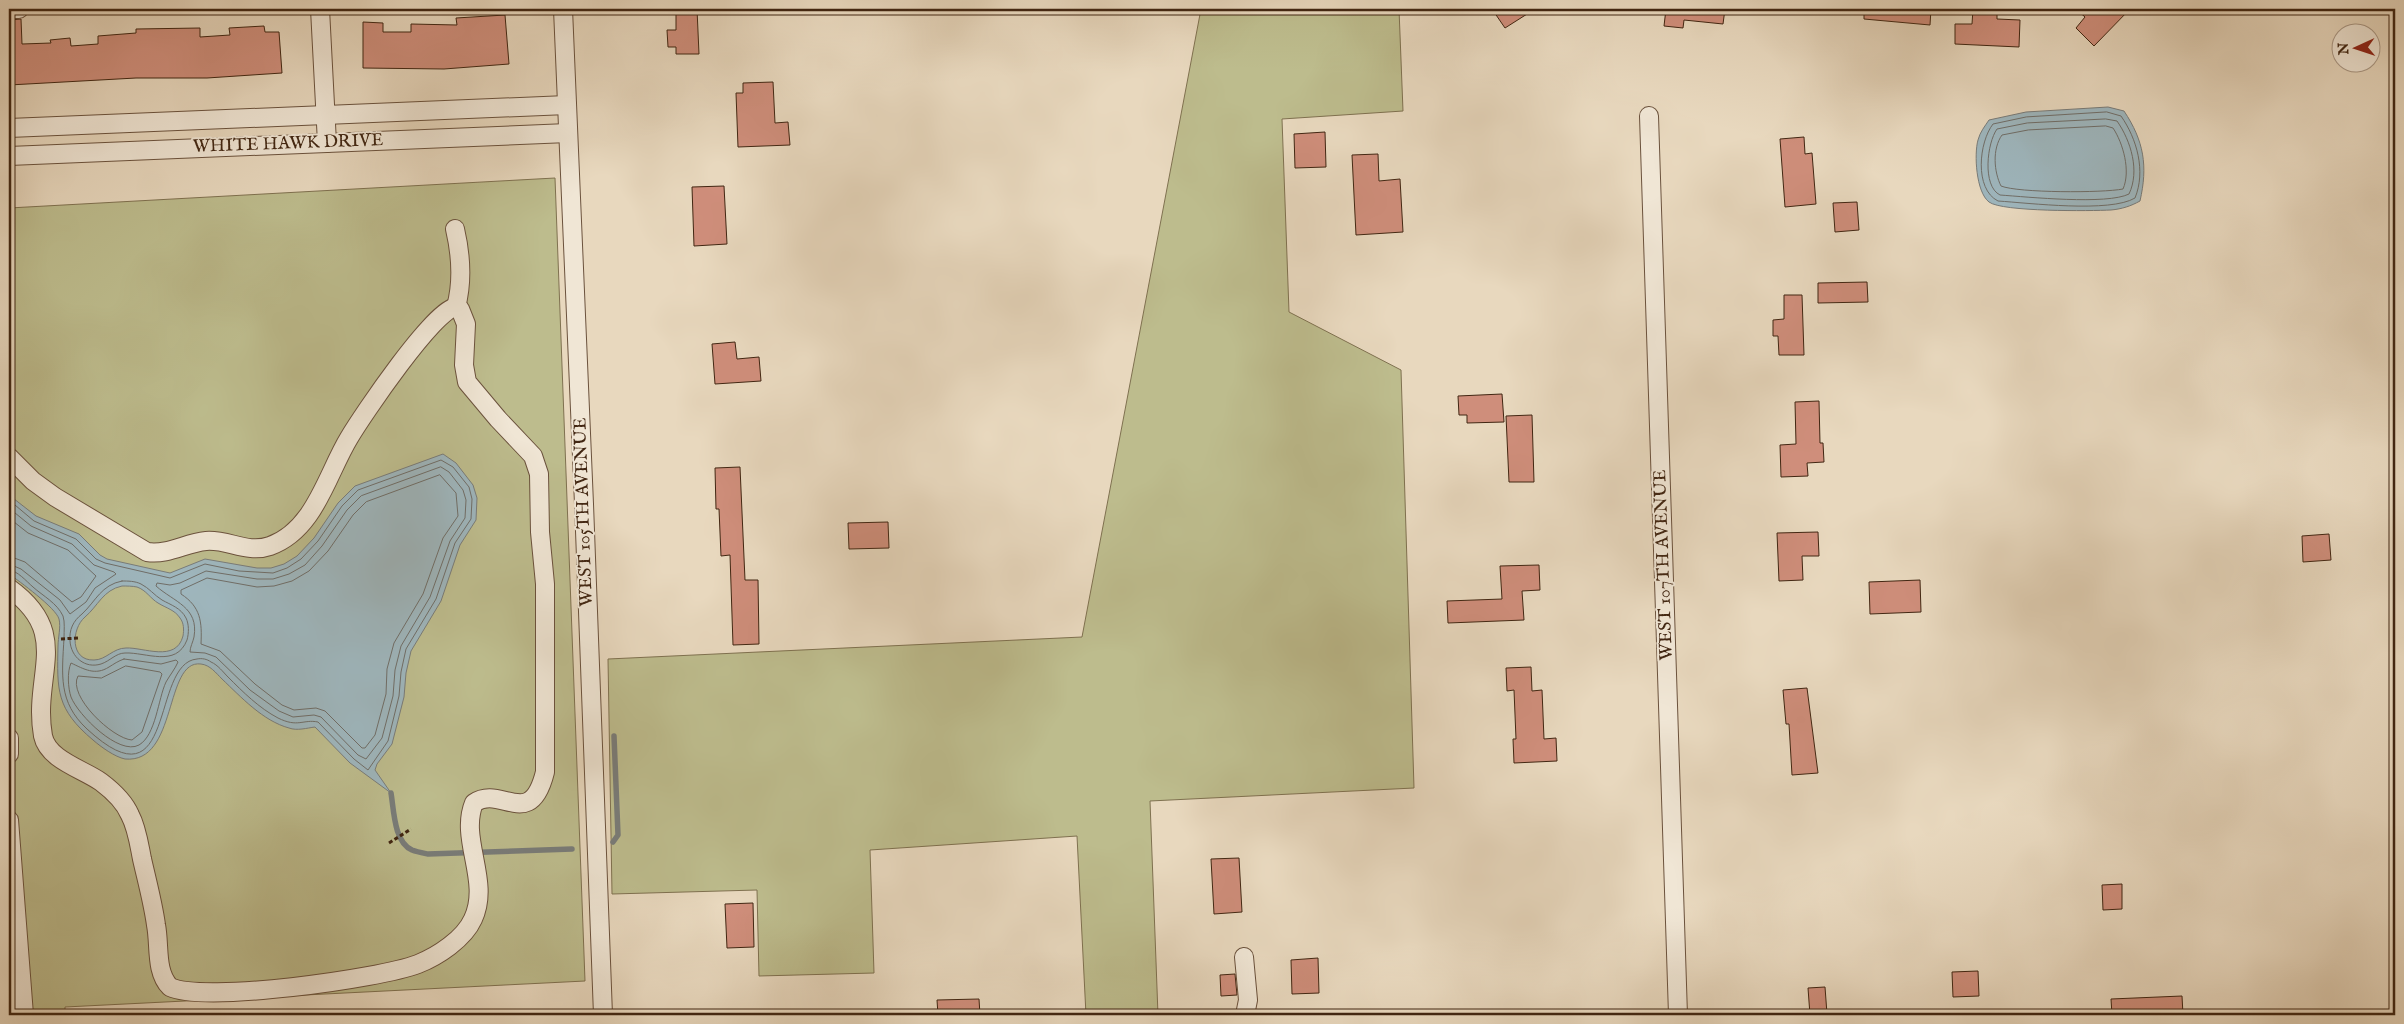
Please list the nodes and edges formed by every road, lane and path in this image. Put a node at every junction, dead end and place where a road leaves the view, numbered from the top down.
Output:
1 (9, 9) edge
2 (19, 9) edge
3 (320, 9) edge
4 (563, 9) edge
5 (567, 105) junction
6 (325, 115) junction
7 (1649, 116) dead end
8 (9, 128) edge
9 (568, 133) junction
10 (327, 143) junction
11 (9, 156) edge
12 (455, 229) dead end
13 (456, 307) junction
14 (9, 456) edge
15 (9, 588) edge
16 (9, 738) edge
17 (9, 754) edge
18 (9, 820) edge
19 (411, 829) dead end
20 (389, 843) dead end
21 (1244, 956) dead end
22 (24, 1015) edge
23 (603, 1015) edge
24 (1244, 1015) edge
25 (1678, 1015) edge

1 - 2 street
3 - 6 street
4 - 5 street, WEST 105TH AVENUE
5 - 6 street, WHITE HAWK DRIVE
5 - 9 street, WEST 105TH AVENUE
6 - 8 street, WHITE HAWK DRIVE
6 - 10 street
7 - 25 street, WEST 107TH AVENUE
9 - 10 street, WHITE HAWK DRIVE
9 - 23 street, WEST 105TH AVENUE
10 - 11 street, WHITE HAWK DRIVE
12 - 13 street
13 - 14 street
13 - 15 street
16 - 17 street
18 - 22 street
19 - 20 path
21 - 24 street

